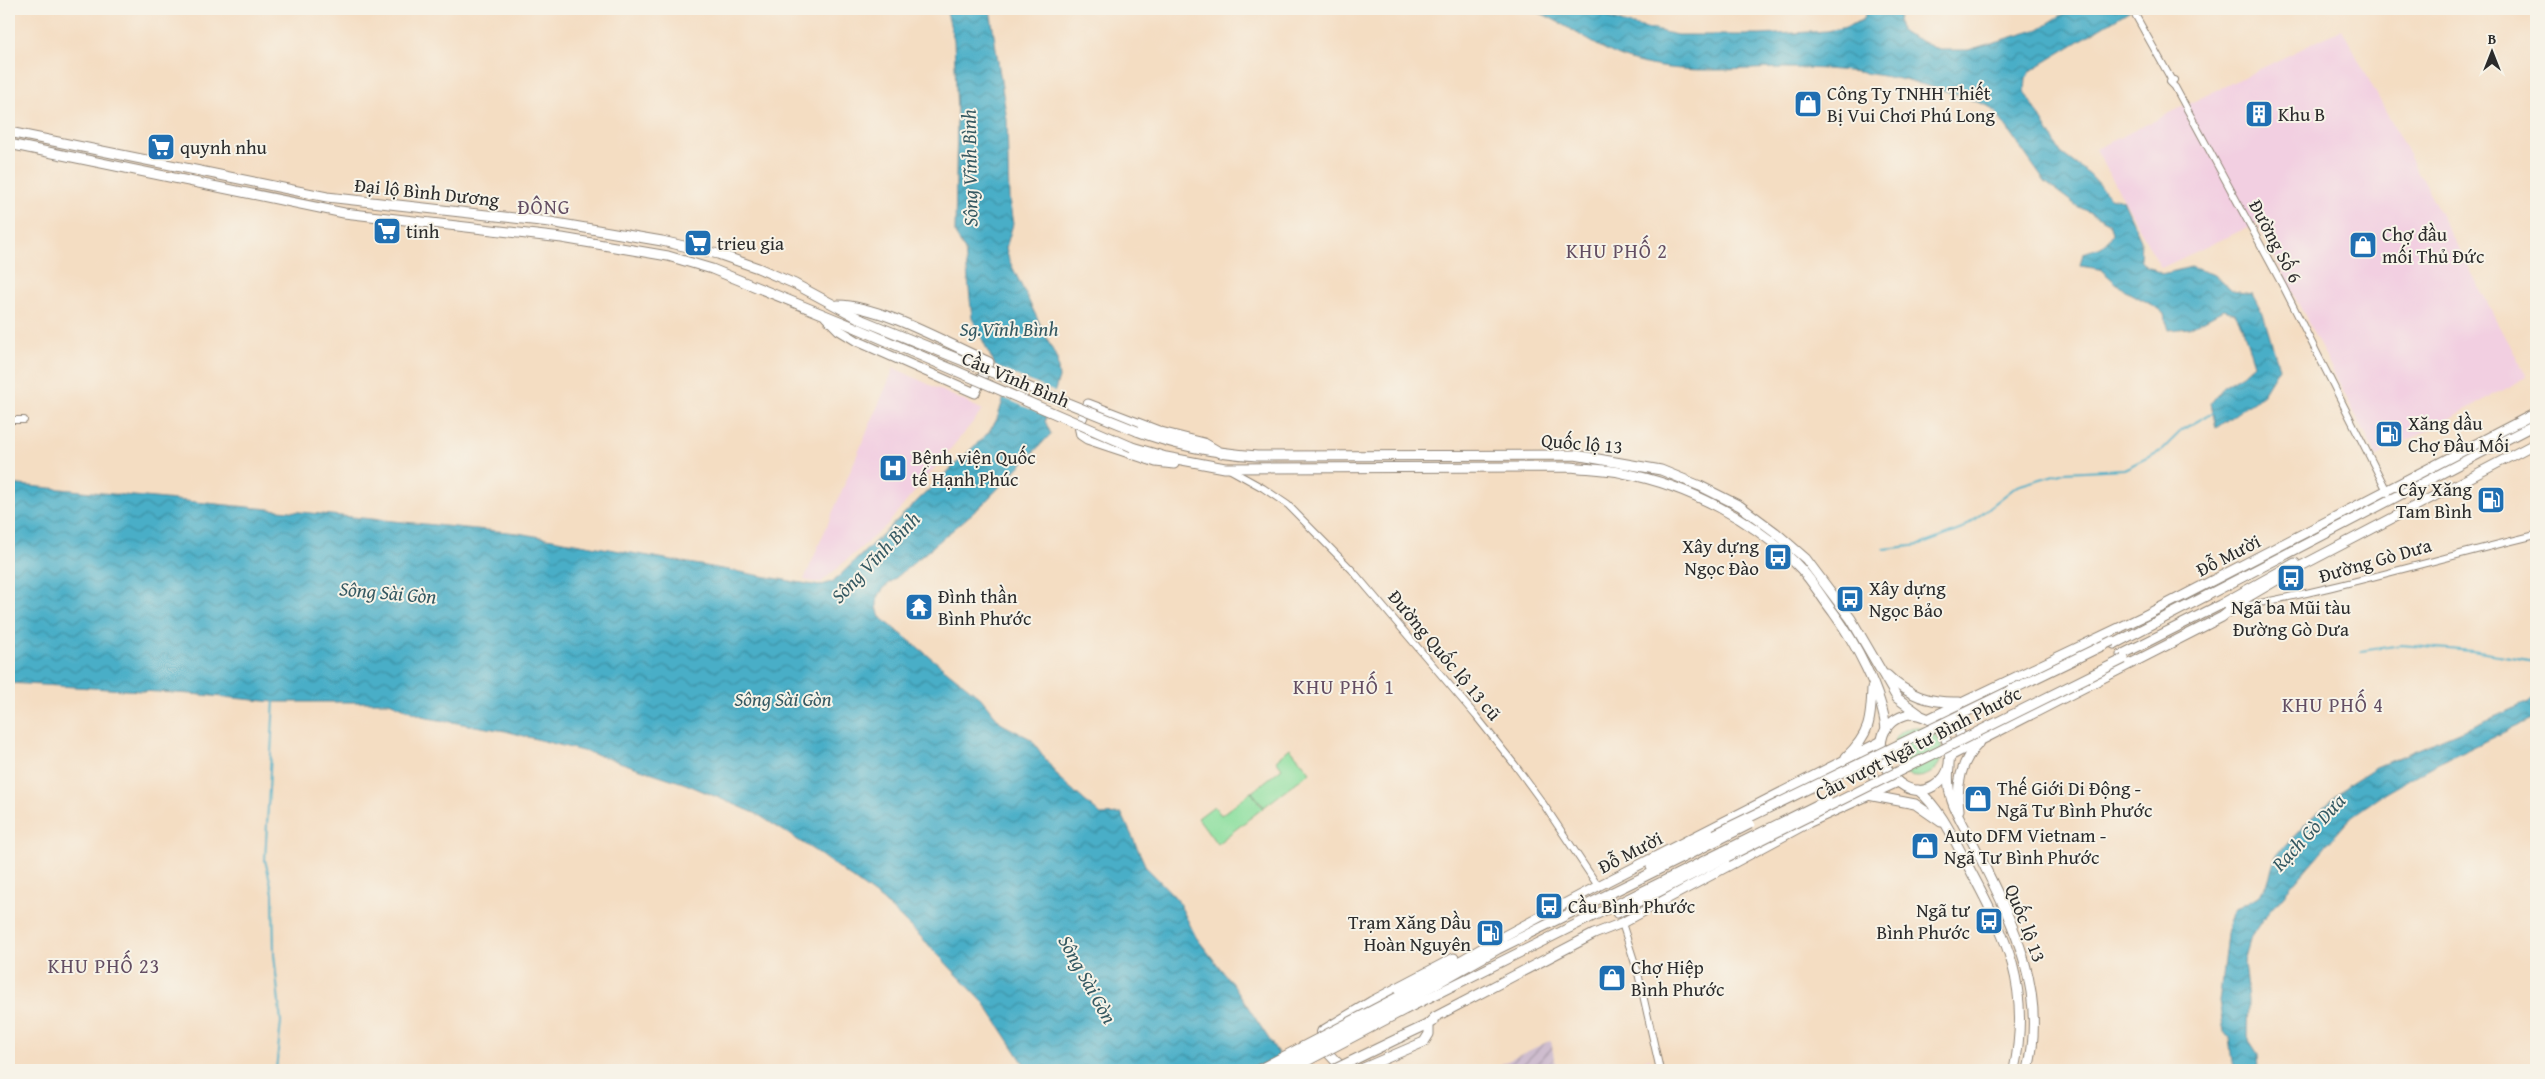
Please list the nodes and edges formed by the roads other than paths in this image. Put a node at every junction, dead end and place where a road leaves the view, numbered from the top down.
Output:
1 (2132, 10) edge
2 (9, 132) edge
3 (9, 144) edge
4 (87, 147) junction
5 (84, 159) junction
6 (835, 305) junction
7 (824, 314) junction
8 (860, 324) junction
9 (2536, 413) edge
10 (9, 420) edge
11 (24, 420) dead end
12 (2536, 424) edge
13 (1136, 431) joint
14 (2536, 437) edge
15 (2536, 444) edge
16 (1132, 447) joint
17 (1222, 454) junction
18 (1214, 467) junction
19 (1226, 468) junction
20 (2387, 492) junction
21 (2391, 501) junction
22 (2536, 535) edge
23 (2257, 569) junction
24 (2219, 578) junction
25 (2252, 586) junction
26 (2212, 594) junction
27 (2246, 598) junction
28 (2221, 604) junction
29 (2233, 608) junction
30 (2113, 642) joint
31 (2122, 657) joint
32 (1878, 663) junction
33 (1873, 689) junction
34 (1962, 702) junction
35 (1942, 713) junction
36 (1919, 714) junction
37 (1930, 718) junction
38 (1886, 729) junction
39 (1984, 738) junction
40 (1880, 742) junction
41 (1962, 750) junction
42 (1863, 752) junction
43 (1950, 756) junction
44 (1841, 763) junction
45 (1949, 767) junction
46 (1898, 782) junction
47 (1886, 787) junction
48 (1918, 790) junction
49 (1868, 795) junction
50 (1960, 817) junction
51 (1945, 825) junction
52 (1718, 836) joint
53 (1601, 892) junction
54 (1615, 910) junction
55 (1622, 923) junction
56 (1496, 945) junction
57 (1402, 1003) junction
58 (1429, 1023) junction
59 (1347, 1069) edge
60 (1258, 1070) edge
61 (1272, 1070) edge
62 (1290, 1070) edge
63 (1333, 1070) edge
64 (1360, 1070) edge
65 (1660, 1070) edge
66 (2014, 1070) edge
67 (2028, 1070) edge

1 - 20 street, Đường Số 6
2 - 4 highway, Đại lộ Bình Dương
3 - 5 highway, Đại lộ Bình Dương
4 - 5 highway
4 - 6 highway, Đại lộ Bình Dương
5 - 7 highway, Đại lộ Bình Dương
6 - 7 highway
6 - 8 highway, Đại lộ Bình Dương
7 - 8 highway, Đại lộ Bình Dương
8 - 13 highway, Cầu Vĩnh Bình, bridge
8 - 16 highway, Cầu Vĩnh Bình, bridge
9 - 20 highway, Đỗ Mười
10 - 11 street
12 - 21 highway, Đỗ Mười
13 - 17 highway, Quốc lộ 13
14 - 25 highway, Đỗ Mười
15 - 27 highway
16 - 18 highway, Quốc lộ 13
17 - 18 highway
17 - 32 highway, Quốc lộ 13
18 - 19 highway, Quốc lộ 13
19 - 33 highway, Quốc lộ 13
19 - 53 street, Đường Quốc lộ 13 cũ
20 - 21 street
20 - 24 highway, Đỗ Mười
21 - 23 highway, Đỗ Mười
22 - 29 street, Đường Gò Dưa
23 - 24 highway
23 - 26 highway, Đỗ Mười
24 - 26 highway
24 - 34 highway, Đỗ Mười
25 - 27 highway
25 - 28 highway, Đỗ Mười
26 - 30 highway, Đỗ Mười
27 - 29 highway
28 - 29 street
28 - 31 highway, Đỗ Mười
29 - 39 highway
30 - 52 highway, Cầu vượt Ngã tư Bình Phước, bridge
31 - 54 highway, Cầu vượt Ngã tư Bình Phước, bridge
32 - 34 highway
32 - 36 highway, Quốc lộ 13
33 - 38 highway, Quốc lộ 13
33 - 44 highway
34 - 35 highway, Đỗ Mười
35 - 37 highway, Đỗ Mười
35 - 41 highway
36 - 37 highway
36 - 38 highway
37 - 43 highway
38 - 40 highway
39 - 41 highway
39 - 50 highway
40 - 42 highway, Đỗ Mười
40 - 46 highway
41 - 43 highway
42 - 44 highway, Đỗ Mười
42 - 47 highway
43 - 45 highway
44 - 53 highway, Đỗ Mười
45 - 48 highway
45 - 50 highway, Quốc lộ 13
46 - 47 highway
46 - 48 highway
47 - 49 highway
48 - 51 highway, Quốc lộ 13
49 - 51 highway
49 - 55 highway
50 - 67 highway, Quốc lộ 13
51 - 66 highway, Quốc lộ 13
52 - 53 highway, Đỗ Mười
53 - 56 highway, Đỗ Mười
53 - 56 highway, Đỗ Mười
54 - 55 highway
54 - 57 highway
55 - 58 highway
55 - 65 street
56 - 57 highway, Đỗ Mười
56 - 59 highway
57 - 60 highway, bridge
57 - 61 highway, bridge
57 - 62 highway, bridge
58 - 63 highway, bridge
58 - 64 highway

